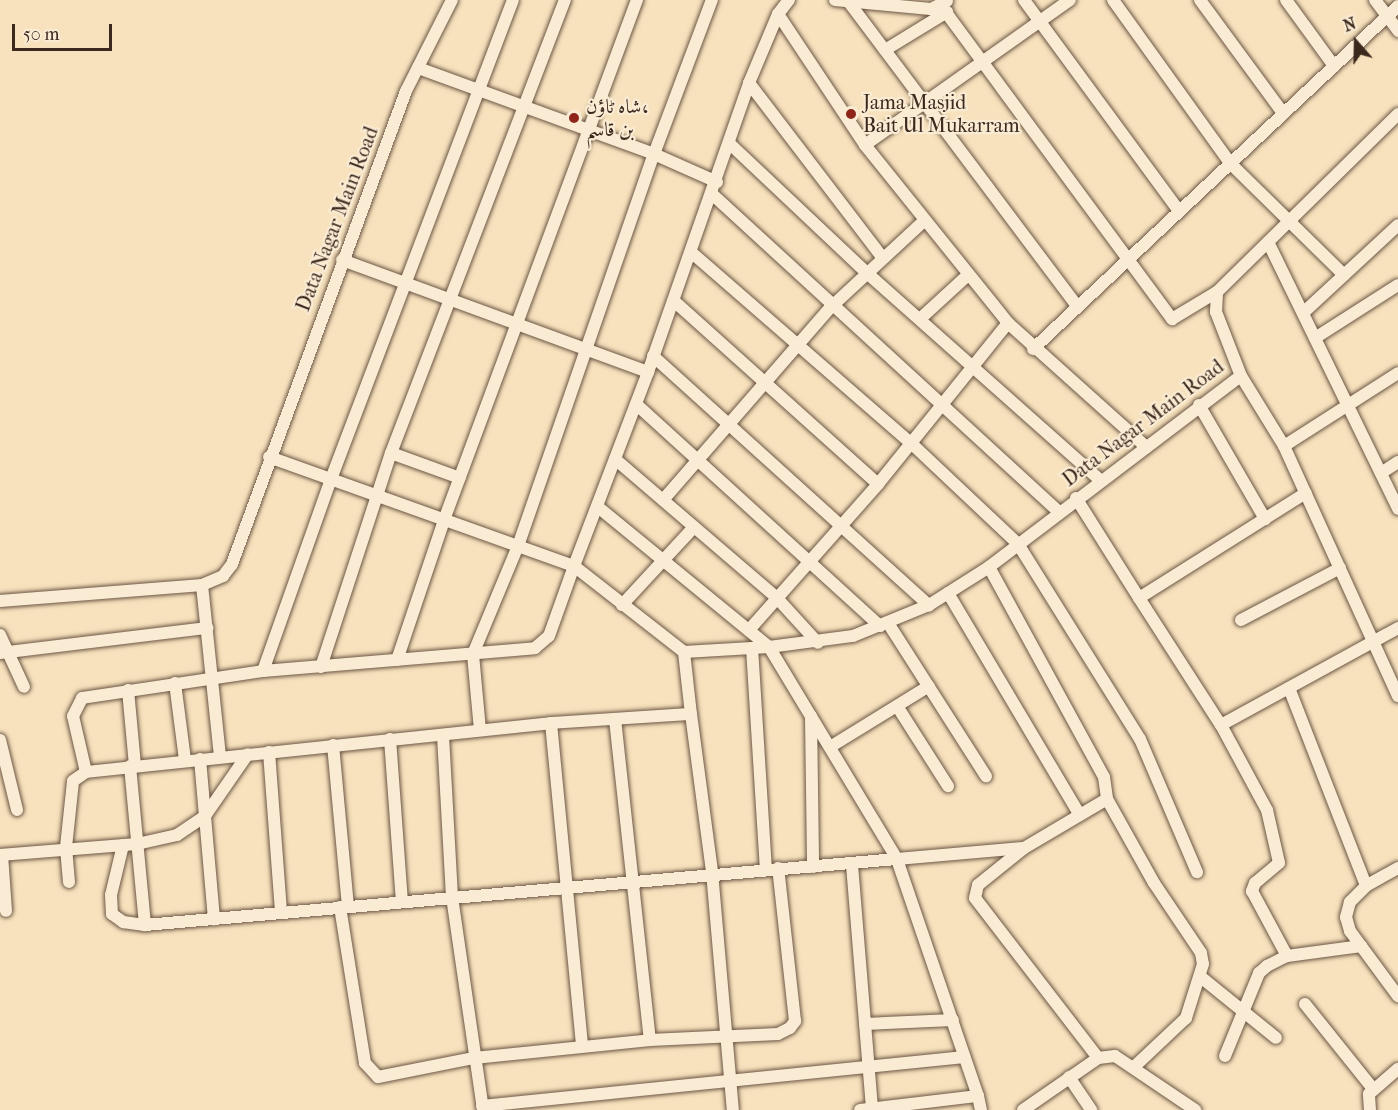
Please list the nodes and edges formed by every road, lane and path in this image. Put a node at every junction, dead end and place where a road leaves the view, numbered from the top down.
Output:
1 (452, 0) edge
2 (513, 0) edge
3 (566, 0) edge
4 (637, 0) edge
5 (712, 0) edge
6 (789, 0) edge
7 (1024, 0) edge
8 (1070, 0) edge
9 (1113, 0) edge
10 (1200, 0) edge
11 (1286, 0) edge
12 (1375, 0) edge
13 (842, 1) edge
14 (946, 6) edge
15 (1398, 6) edge
16 (778, 14) junction
17 (1387, 16) junction
18 (1040, 22) junction
19 (1398, 31) edge
20 (885, 50) junction
21 (984, 61) junction
22 (1334, 66) junction
23 (418, 68) junction
24 (749, 83) junction
25 (479, 90) junction
26 (925, 102) junction
27 (523, 106) junction
28 (1283, 113) junction
29 (1398, 114) edge
30 (587, 129) junction
31 (729, 143) junction
32 (865, 145) junction
33 (654, 154) junction
34 (1230, 163) junction
35 (717, 182) junction
36 (712, 194) junction
37 (1179, 211) junction
38 (924, 221) junction
39 (1289, 221) junction
40 (1398, 225) edge
41 (1268, 242) junction
42 (691, 252) junction
43 (883, 258) junction
44 (1128, 258) junction
45 (342, 260) junction
46 (867, 273) junction
47 (968, 275) junction
48 (1344, 275) junction
49 (405, 283) junction
50 (1398, 285) edge
51 (1217, 292) junction
52 (448, 298) junction
53 (674, 301) junction
54 (1077, 306) junction
55 (831, 307) junction
56 (1303, 313) junction
57 (921, 318) junction
58 (1008, 323) junction
59 (518, 324) junction
60 (1315, 338) junction
61 (798, 345) junction
62 (585, 348) junction
63 (1033, 349) junction
64 (653, 356) junction
65 (975, 365) junction
66 (648, 372) junction
67 (1398, 373) edge
68 (1241, 376) junction
69 (764, 385) junction
70 (636, 404) junction
71 (1199, 405) junction
72 (1348, 405) junction
73 (943, 406) junction
74 (730, 424) junction
75 (912, 444) junction
76 (1284, 446) junction
77 (1146, 447) junction
78 (392, 453) junction
79 (269, 457) junction
80 (615, 459) junction
81 (697, 460) junction
82 (1398, 462) edge
83 (1381, 473) junction
84 (460, 478) junction
85 (331, 479) junction
86 (1100, 480) junction
87 (878, 484) junction
88 (1306, 494) junction
89 (376, 495) junction
90 (1076, 498) junction
91 (663, 500) junction
92 (597, 506) junction
93 (1398, 508) edge
94 (1059, 512) junction
95 (1264, 519) junction
96 (444, 520) junction
97 (842, 524) junction
98 (694, 527) junction
99 (1018, 544) junction
100 (518, 546) junction
101 (663, 560) junction
102 (808, 560) junction
103 (574, 566) junction
104 (988, 567) junction
105 (1340, 568) junction
106 (202, 585) junction
107 (948, 593) junction
108 (776, 597) junction
109 (1139, 598) junction
110 (0, 601) edge
111 (622, 605) junction
112 (929, 605) junction
113 (1241, 620) dead end
114 (884, 624) junction
115 (207, 628) junction
116 (1398, 628) edge
117 (748, 630) junction
118 (0, 635) edge
119 (818, 643) junction
120 (1374, 644) junction
121 (770, 647) junction
122 (752, 648) junction
123 (4, 652) edge
124 (684, 652) junction
125 (473, 654) junction
126 (397, 660) junction
127 (321, 667) junction
128 (263, 671) junction
129 (212, 677) junction
130 (175, 682) junction
131 (929, 686) junction
132 (24, 687) dead end
133 (1289, 688) junction
134 (128, 690) junction
135 (1398, 696) edge
136 (897, 706) junction
137 (691, 714) junction
138 (810, 715) junction
139 (615, 719) junction
140 (551, 723) junction
141 (1221, 725) junction
142 (480, 730) junction
143 (443, 736) junction
144 (390, 739) junction
145 (0, 740) edge
146 (333, 745) junction
147 (830, 747) junction
148 (268, 752) junction
149 (248, 754) junction
150 (220, 757) junction
151 (200, 759) junction
152 (185, 760) junction
153 (133, 766) junction
154 (86, 772) junction
155 (986, 776) dead end
156 (948, 786) dead end
157 (1107, 799) junction
158 (17, 810) dead end
159 (1080, 815) junction
160 (205, 816) junction
161 (137, 844) junction
162 (123, 845) junction
163 (66, 847) junction
164 (1024, 848) junction
165 (1, 855) edge
166 (897, 859) junction
167 (852, 865) junction
168 (813, 867) junction
169 (1398, 868) edge
170 (772, 869) junction
171 (712, 872) junction
172 (1197, 872) dead end
173 (69, 882) dead end
174 (633, 882) junction
175 (1366, 886) junction
176 (568, 887) junction
177 (452, 897) junction
178 (402, 901) junction
179 (344, 907) junction
180 (6, 911) dead end
181 (281, 913) junction
182 (214, 919) junction
183 (145, 925) junction
184 (1361, 946) junction
185 (1287, 956) junction
186 (1202, 978) junction
187 (1398, 996) edge
188 (1305, 1004) dead end
189 (1243, 1013) junction
190 (953, 1020) junction
191 (866, 1024) junction
192 (727, 1037) junction
193 (1276, 1038) dead end
194 (650, 1040) junction
195 (582, 1047) junction
196 (1225, 1056) dead end
197 (965, 1057) junction
198 (474, 1058) junction
199 (1098, 1058) junction
200 (1134, 1067) junction
201 (1398, 1068) edge
202 (869, 1070) junction
203 (1069, 1077) junction
204 (731, 1082) junction
205 (1373, 1089) junction
206 (978, 1096) junction
207 (482, 1108) edge
208 (733, 1110) edge
209 (868, 1110) edge
210 (981, 1110) edge
211 (1023, 1110) edge
212 (1091, 1110) edge
213 (1195, 1110) edge
214 (1370, 1110) edge

1 - 23 street, Data Nagar Main Road
2 - 25 street
3 - 27 street
4 - 30 street
5 - 33 street
6 - 16 street
7 - 18 street
8 - 18 street
9 - 34 street
10 - 28 street
11 - 22 street
12 - 17 street
13 - 14 street
13 - 20 street
14 - 20 street
14 - 21 street
15 - 17 street
16 - 24 street
16 - 32 street
17 - 19 street
17 - 22 street
18 - 21 street
18 - 37 street
20 - 26 street
21 - 26 street
21 - 44 street
22 - 28 street
23 - 25 street
23 - 45 street, Data Nagar Main Road
24 - 31 street
24 - 43 street
25 - 27 street
25 - 49 street
26 - 32 street
26 - 54 street
27 - 30 street
27 - 52 street
28 - 34 street
29 - 39 street
30 - 33 street
30 - 59 street
31 - 35 street
31 - 46 street
32 - 38 street
33 - 35 street
33 - 62 street
34 - 37 street
34 - 39 street
35 - 36 street
36 - 42 street
36 - 55 street
37 - 44 street
38 - 43 street
38 - 47 street
39 - 41 street
39 - 48 street
40 - 48 street
41 - 51 street
41 - 56 street
42 - 53 street
42 - 61 street
43 - 46 street
44 - 51 street
44 - 54 street
45 - 49 street
45 - 79 street, Data Nagar Main Road
46 - 55 street
46 - 57 street
47 - 57 street
47 - 58 street
48 - 56 street
49 - 52 street
49 - 85 street
50 - 60 street
51 - 68 street, Data Nagar Main Road
52 - 59 street
52 - 78 street
53 - 64 street
53 - 69 street
54 - 63 street
55 - 61 street
55 - 73 street
56 - 60 street
57 - 65 street
58 - 63 street
58 - 65 street
59 - 62 street
59 - 84 street
60 - 72 street
61 - 69 street
61 - 75 street
62 - 66 street
62 - 100 street
63 - 77 street
64 - 66 street
64 - 74 street
65 - 73 street
65 - 86 street
66 - 70 street
67 - 72 street
68 - 71 street, Data Nagar Main Road
68 - 76 street
69 - 74 street
69 - 87 street
70 - 80 street
70 - 81 street
71 - 77 street, Data Nagar Main Road
71 - 95 street
72 - 76 street
72 - 83 street
73 - 75 street
73 - 94 street
74 - 81 street
74 - 97 street
75 - 87 street
75 - 99 street
76 - 88 street
77 - 86 street, Data Nagar Main Road
78 - 84 street
78 - 89 street
79 - 85 street
79 - 106 street, Data Nagar Main Road
80 - 91 street
80 - 92 street
81 - 91 street
81 - 102 street
82 - 83 street
83 - 93 street
84 - 96 street
85 - 89 street
85 - 128 street
86 - 90 street, Data Nagar Main Road
87 - 97 street
88 - 95 street
88 - 105 street
89 - 96 street
89 - 127 street
90 - 94 street, Data Nagar Main Road
90 - 109 street
91 - 98 street
92 - 101 street
92 - 103 street
94 - 99 street, Data Nagar Main Road
95 - 109 street
96 - 100 street
96 - 126 street
97 - 102 street
97 - 112 street
98 - 101 street
98 - 108 street
99 - 104 street, Data Nagar Main Road
99 - 172 street
100 - 103 street
100 - 125 street
101 - 111 street
101 - 117 street
102 - 108 street
102 - 114 street
103 - 111 street
103 - 125 street
104 - 107 street, Data Nagar Main Road
104 - 157 street
105 - 113 street
105 - 120 street
106 - 110 street
106 - 115 street
107 - 112 street, Data Nagar Main Road
107 - 159 street
108 - 117 street
108 - 119 street
109 - 141 street
111 - 124 street
112 - 114 street, Data Nagar Main Road
114 - 119 street, Data Nagar Main Road
114 - 131 street
115 - 123 street
115 - 129 street
116 - 120 street
117 - 121 street
118 - 123 street
119 - 121 street, Data Nagar Main Road
120 - 133 street
120 - 135 street
121 - 122 street, Data Nagar Main Road
121 - 138 street
122 - 124 street, Data Nagar Main Road
122 - 170 street
123 - 132 street
124 - 137 street
125 - 126 street
125 - 142 street
126 - 127 street
127 - 128 street
128 - 129 street
129 - 130 street
129 - 150 street
130 - 134 street
130 - 152 street
131 - 136 street
131 - 155 street
133 - 141 street
133 - 175 street
134 - 153 street
134 - 154 street
136 - 147 street
136 - 156 street
137 - 139 street
137 - 171 street
138 - 147 street
138 - 168 street
139 - 140 street
139 - 174 street
140 - 142 street
140 - 176 street
141 - 185 street
142 - 143 street
143 - 144 street
143 - 177 street
144 - 146 street
144 - 178 street
145 - 158 street
146 - 148 street
146 - 179 street
147 - 166 street
148 - 149 street
148 - 181 street
149 - 150 street
149 - 160 street
150 - 151 street
151 - 152 street
151 - 160 street
152 - 153 street
153 - 154 street
153 - 161 street
154 - 163 street
157 - 159 street
157 - 186 street
159 - 164 street
160 - 161 street
160 - 182 street
161 - 162 street
161 - 183 street
162 - 163 street
162 - 183 street
163 - 165 street
163 - 173 street
164 - 166 street
164 - 199 street
165 - 180 street
166 - 167 street
166 - 190 street
167 - 168 street
167 - 191 street
168 - 170 street
169 - 175 street
170 - 171 street
170 - 192 street
171 - 174 street
171 - 192 street
174 - 176 street
174 - 194 street
175 - 184 street
176 - 177 street
176 - 195 street
177 - 178 street
177 - 198 street
178 - 179 street
179 - 181 street
179 - 198 street
181 - 182 street
182 - 183 street
184 - 185 street
184 - 187 street
185 - 189 street
186 - 189 street
186 - 200 street
188 - 205 street
189 - 193 street
189 - 196 street
190 - 191 street
190 - 197 street
191 - 202 street
192 - 194 street
192 - 204 street
194 - 195 street
195 - 198 street
197 - 202 street
197 - 206 street
198 - 207 street
199 - 200 street
199 - 203 street
200 - 213 street
201 - 205 street
202 - 204 street
202 - 209 street
203 - 211 street
203 - 212 street
204 - 207 street
204 - 208 street
205 - 214 street
206 - 209 street
206 - 210 street

